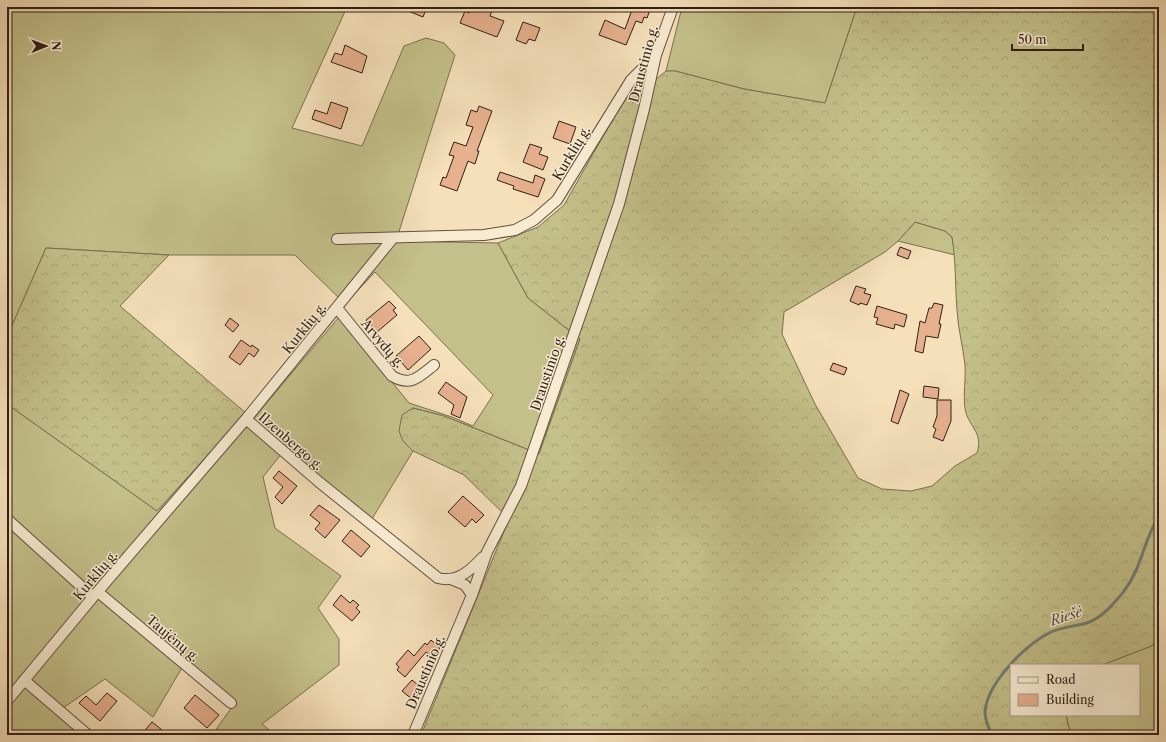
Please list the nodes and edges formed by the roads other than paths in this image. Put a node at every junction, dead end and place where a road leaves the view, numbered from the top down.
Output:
1 (673, 7) edge
2 (656, 55) junction
3 (393, 238) junction
4 (337, 239) dead end
5 (337, 308) junction
6 (434, 365) dead end
7 (246, 419) junction
8 (7, 519) edge
9 (487, 552) junction
10 (453, 580) junction
11 (95, 594) junction
12 (472, 595) junction
13 (24, 680) junction
14 (7, 701) edge
15 (231, 704) dead end
16 (88, 735) edge
17 (413, 735) edge

1 - 2 street, Draustinio g.
2 - 3 street, Kurklių g.
2 - 9 street, Draustinio g.
3 - 4 street
3 - 5 street, Kurklių g.
5 - 6 street, Arvydų g.
5 - 7 street, Kurklių g.
7 - 10 street, Ilzenbergo g.
7 - 11 street, Kurklių g.
8 - 11 street, Taujėnų g.
9 - 10 street
9 - 12 street, Draustinio g.
10 - 12 street, Ilzenbergo g.
11 - 13 street, Kurklių g.
11 - 15 street, Taujėnų g.
12 - 17 street, Draustinio g.
13 - 14 street, Kurklių g.
13 - 16 street

